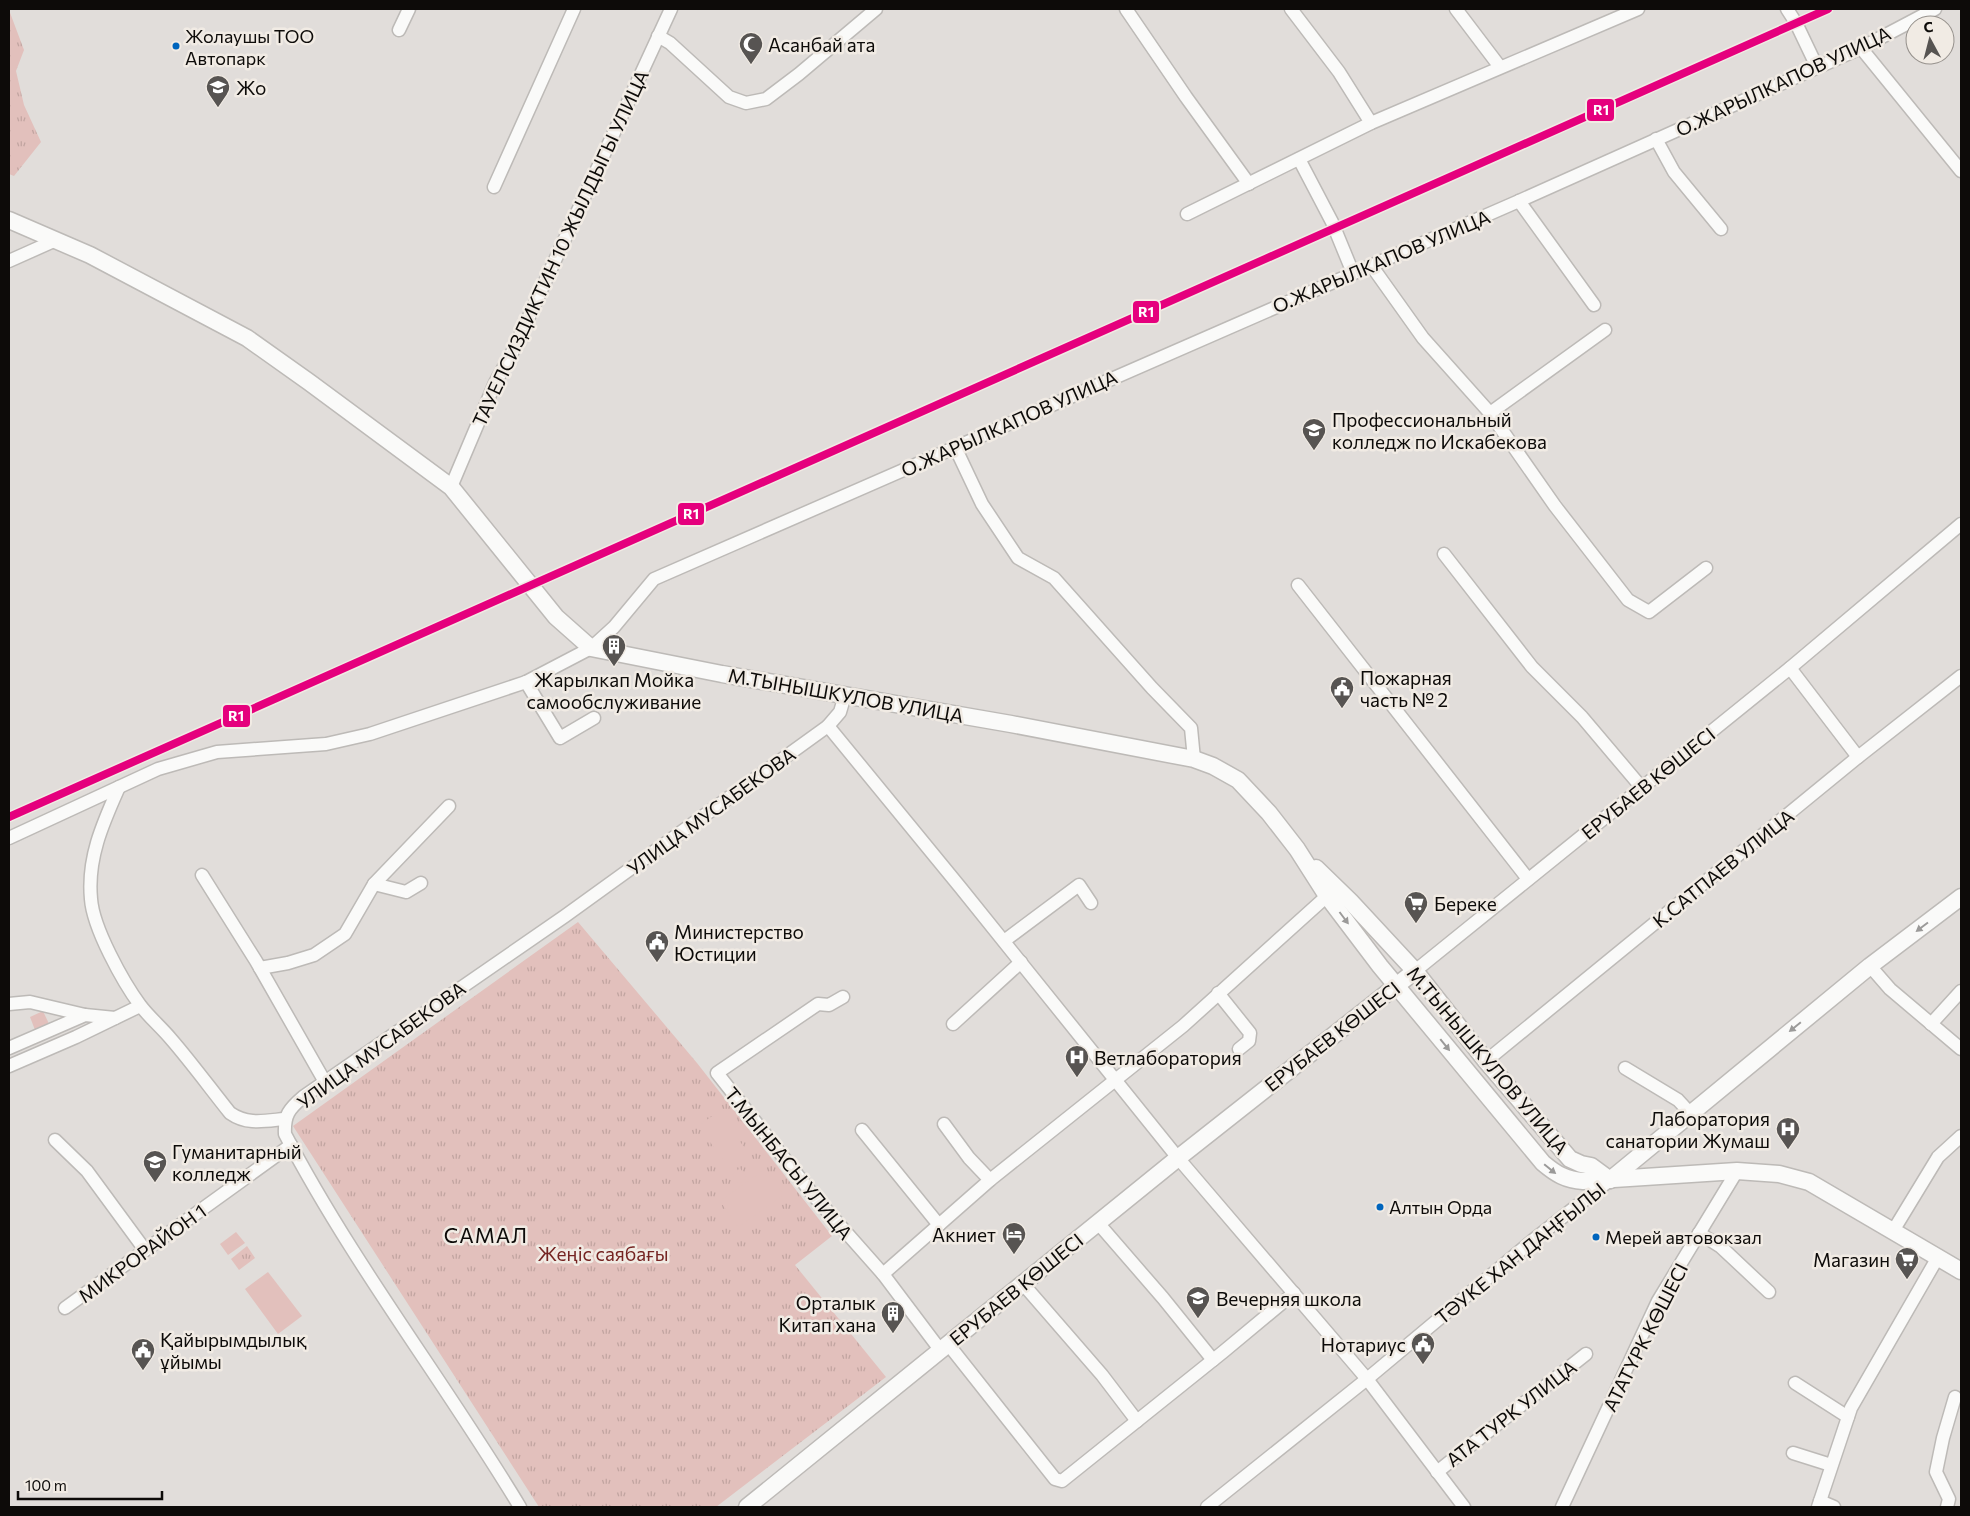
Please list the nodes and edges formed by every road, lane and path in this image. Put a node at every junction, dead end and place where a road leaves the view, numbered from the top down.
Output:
1 (409, 9) edge
2 (574, 9) edge
3 (671, 9) edge
4 (876, 9) edge
5 (1126, 9) edge
6 (1291, 9) edge
7 (1456, 9) edge
8 (1638, 9) edge
9 (1787, 9) edge
10 (1935, 9) edge
11 (1624, 12) edge
12 (399, 30) dead end
13 (658, 36) junction
14 (1861, 48) junction
15 (1817, 67) junction
16 (1500, 68) junction
17 (1371, 124) junction
18 (1656, 139) junction
19 (1299, 159) junction
20 (1961, 171) edge
21 (1249, 184) junction
22 (494, 187) dead end
23 (1519, 201) junction
24 (1187, 214) dead end
25 (9, 220) edge
26 (1721, 229) dead end
27 (56, 240) junction
28 (9, 261) edge
29 (1371, 265) junction
30 (1352, 273) junction
31 (1594, 305) dead end
32 (1605, 330) dead end
33 (1490, 413) junction
34 (955, 447) junction
35 (451, 487) junction
36 (1961, 524) edge
37 (1444, 554) dead end
38 (1706, 568) dead end
39 (1298, 585) dead end
40 (591, 648) junction
41 (1790, 668) junction
42 (1961, 676) edge
43 (526, 682) junction
44 (845, 695) junction
45 (594, 718) dead end
46 (828, 726) junction
47 (1858, 757) junction
48 (1194, 759) junction
49 (119, 786) junction
50 (1642, 788) junction
51 (449, 806) dead end
52 (9, 838) edge
53 (1297, 849) junction
54 (202, 875) dead end
55 (1528, 879) junction
56 (422, 883) dead end
57 (374, 884) junction
58 (1327, 896) junction
59 (1961, 897) edge
60 (1091, 904) dead end
61 (1004, 941) junction
62 (1021, 962) junction
63 (1870, 966) junction
64 (260, 968) junction
65 (1415, 971) junction
66 (1397, 986) junction
67 (1961, 991) edge
68 (1218, 993) junction
69 (844, 996) dead end
70 (9, 1004) edge
71 (140, 1006) junction
72 (85, 1015) junction
73 (115, 1018) junction
74 (953, 1024) dead end
75 (1931, 1024) junction
76 (9, 1048) edge
77 (1239, 1049) dead end
78 (1961, 1049) edge
79 (1486, 1062) junction
80 (9, 1066) edge
81 (1625, 1068) dead end
82 (1115, 1079) junction
83 (325, 1082) junction
84 (1690, 1113) junction
85 (284, 1120) junction
86 (944, 1124) dead end
87 (862, 1130) dead end
88 (1961, 1136) edge
89 (55, 1140) dead end
90 (290, 1145) junction
91 (1178, 1158) junction
92 (1737, 1171) junction
93 (990, 1180) junction
94 (1610, 1180) junction
95 (1098, 1223) junction
96 (939, 1226) junction
97 (1893, 1231) junction
98 (1700, 1233) junction
99 (145, 1250) junction
100 (1938, 1257) junction
101 (1961, 1272) edge
102 (883, 1274) junction
103 (1023, 1284) junction
104 (1769, 1292) dead end
105 (1294, 1294) junction
106 (65, 1308) dead end
107 (944, 1347) junction
108 (1586, 1354) dead end
109 (1213, 1360) junction
110 (1367, 1379) junction
111 (1795, 1383) dead end
112 (1955, 1397) dead end
113 (1848, 1417) junction
114 (1137, 1421) junction
115 (1793, 1454) dead end
116 (1831, 1465) junction
117 (1437, 1472) junction
118 (1961, 1494) edge
119 (1948, 1503) edge
120 (1819, 1504) edge
121 (520, 1507) edge
122 (747, 1507) edge
123 (1207, 1507) edge
124 (1464, 1507) edge
125 (1562, 1507) edge
126 (1834, 1507) edge

1 - 12 street
2 - 22 street
3 - 13 street, ТАУЕЛСИЗДИКТИН 10 ЖЫЛДЫГЫ УЛИЦА
4 - 13 street
5 - 21 street
6 - 17 street
7 - 16 street
8 - 11 street
9 - 15 street
10 - 14 street, О.ЖАРЫЛКАПОВ УЛИЦА
11 - 16 street
13 - 35 street, ТАУЕЛСИЗДИКТИН 10 ЖЫЛДЫГЫ УЛИЦА
14 - 15 street, О.ЖАРЫЛКАПОВ УЛИЦА
14 - 20 street
15 - 18 street, О.ЖАРЫЛКАПОВ УЛИЦА
16 - 17 street
17 - 19 street
18 - 23 street, О.ЖАРЫЛКАПОВ УЛИЦА
18 - 26 street, О.ЖАРЫЛКАПОВ УЛИЦА
19 - 21 street
19 - 30 street
21 - 24 street
23 - 29 street, О.ЖАРЫЛКАПОВ УЛИЦА
23 - 31 street
25 - 27 main road
27 - 28 street
27 - 35 main road
29 - 30 street, О.ЖАРЫЛКАПОВ УЛИЦА
29 - 33 street
30 - 34 street, О.ЖАРЫЛКАПОВ УЛИЦА
32 - 33 street
33 - 38 street
34 - 40 street, О.ЖАРЫЛКАПОВ УЛИЦА
34 - 48 street
35 - 40 main road
36 - 41 street, ЕРУБАЕВ КӨШЕСІ
37 - 50 street
39 - 55 street
40 - 43 street, О.ЖАРЫЛКАПОВ УЛИЦА
40 - 44 main road, М.ТЫНЫШКУЛОВ УЛИЦА
41 - 47 street
41 - 50 street, ЕРУБАЕВ КӨШЕСІ
42 - 47 street, К.САТПАЕВ УЛИЦА
43 - 45 street
43 - 49 street, О.ЖАРЫЛКАПОВ УЛИЦА
44 - 46 street
44 - 48 main road, М.ТЫНЫШКУЛОВ УЛИЦА
46 - 61 street
46 - 83 street, УЛИЦА МУСАБЕКОВА
47 - 79 street, К.САТПАЕВ УЛИЦА
48 - 53 main road, М.ТЫНЫШКУЛОВ УЛИЦА
49 - 52 street, О.ЖАРЫЛКАПОВ УЛИЦА
49 - 71 street
50 - 55 street, ЕРУБАЕВ КӨШЕСІ
51 - 57 street
53 - 58 main road, М.ТЫНЫШКУЛОВ УЛИЦА
53 - 65 main road, М.ТЫНЫШКУЛОВ УЛИЦА
54 - 64 street
55 - 65 street, ЕРУБАЕВ КӨШЕСІ
56 - 57 street
57 - 64 street
58 -> 66 main road, М.ТЫНЫШКУЛОВ УЛИЦА
58 - 68 street
59 -> 63 main road
60 - 61 street
61 - 62 street
62 - 74 street
62 - 82 street
63 - 75 street
63 -> 84 main road
64 - 83 street
65 - 66 main road, ЕРУБАЕВ КӨШЕСІ
65 - 79 main road, М.ТЫНЫШКУЛОВ УЛИЦА
66 - 91 main road, ЕРУБАЕВ КӨШЕСІ
66 -> 94 main road, М.ТЫНЫШКУЛОВ УЛИЦА
67 - 75 street
68 - 77 street
68 - 82 street
69 - 102 street, Т.МЫНБАСЫ УЛИЦА
70 - 72 street
71 - 73 street
71 - 85 street
72 - 73 street
72 - 76 street
73 - 80 street
75 - 78 street
79 - 94 main road, М.ТЫНЫШКУЛОВ УЛИЦА
81 - 84 street
82 - 91 street
82 - 93 street
83 - 85 street, УЛИЦА МУСАБЕКОВА
84 - 94 main road
85 - 90 street, УЛИЦА МУСАБЕКОВА
86 - 93 street
87 - 96 street
88 - 97 street
89 - 99 street
90 - 99 street, МИКРОРАЙОН 1
90 - 121 street, УЛИЦА МУСАБЕКОВА
91 - 95 main road, ЕРУБАЕВ КӨШЕСІ
91 - 105 street
92 - 94 main road, ТӘУКЕ ХАН ДАҢҒЫЛЫ
92 - 97 main road, ТӘУКЕ ХАН ДАҢҒЫЛЫ
92 - 98 street, АТАТҮРК КӨШЕСІ
93 - 96 street
94 - 110 street, ТӘУКЕ ХАН ДАҢҒЫЛЫ
95 - 103 main road, ЕРУБАЕВ КӨШЕСІ
95 - 109 street
96 - 102 street
97 - 100 main road, ТӘУКЕ ХАН ДАҢҒЫЛЫ
98 - 104 street
98 - 125 street, АТАТҮРК КӨШЕСІ
99 - 106 street, МИКРОРАЙОН 1
100 - 101 main road, ТӘУКЕ ХАН ДАҢҒЫЛЫ
100 - 113 street
102 - 107 street, Т.МЫНБАСЫ УЛИЦА
103 - 107 main road, ЕРУБАЕВ КӨШЕСІ
103 - 114 street
105 - 109 street
105 - 110 street
107 - 114 street, Т.МЫНБАСЫ УЛИЦА
107 - 122 main road, ЕРУБАЕВ КӨШЕСІ
108 - 117 street, АТА ТУРК УЛИЦА
109 - 114 street
110 - 117 street
110 - 123 street, ТӘУКЕ ХАН ДАҢҒЫЛЫ
111 - 113 street
112 - 119 street
113 - 116 street
115 - 116 street
116 - 120 street
117 - 124 street
118 - 119 street
120 - 126 street

